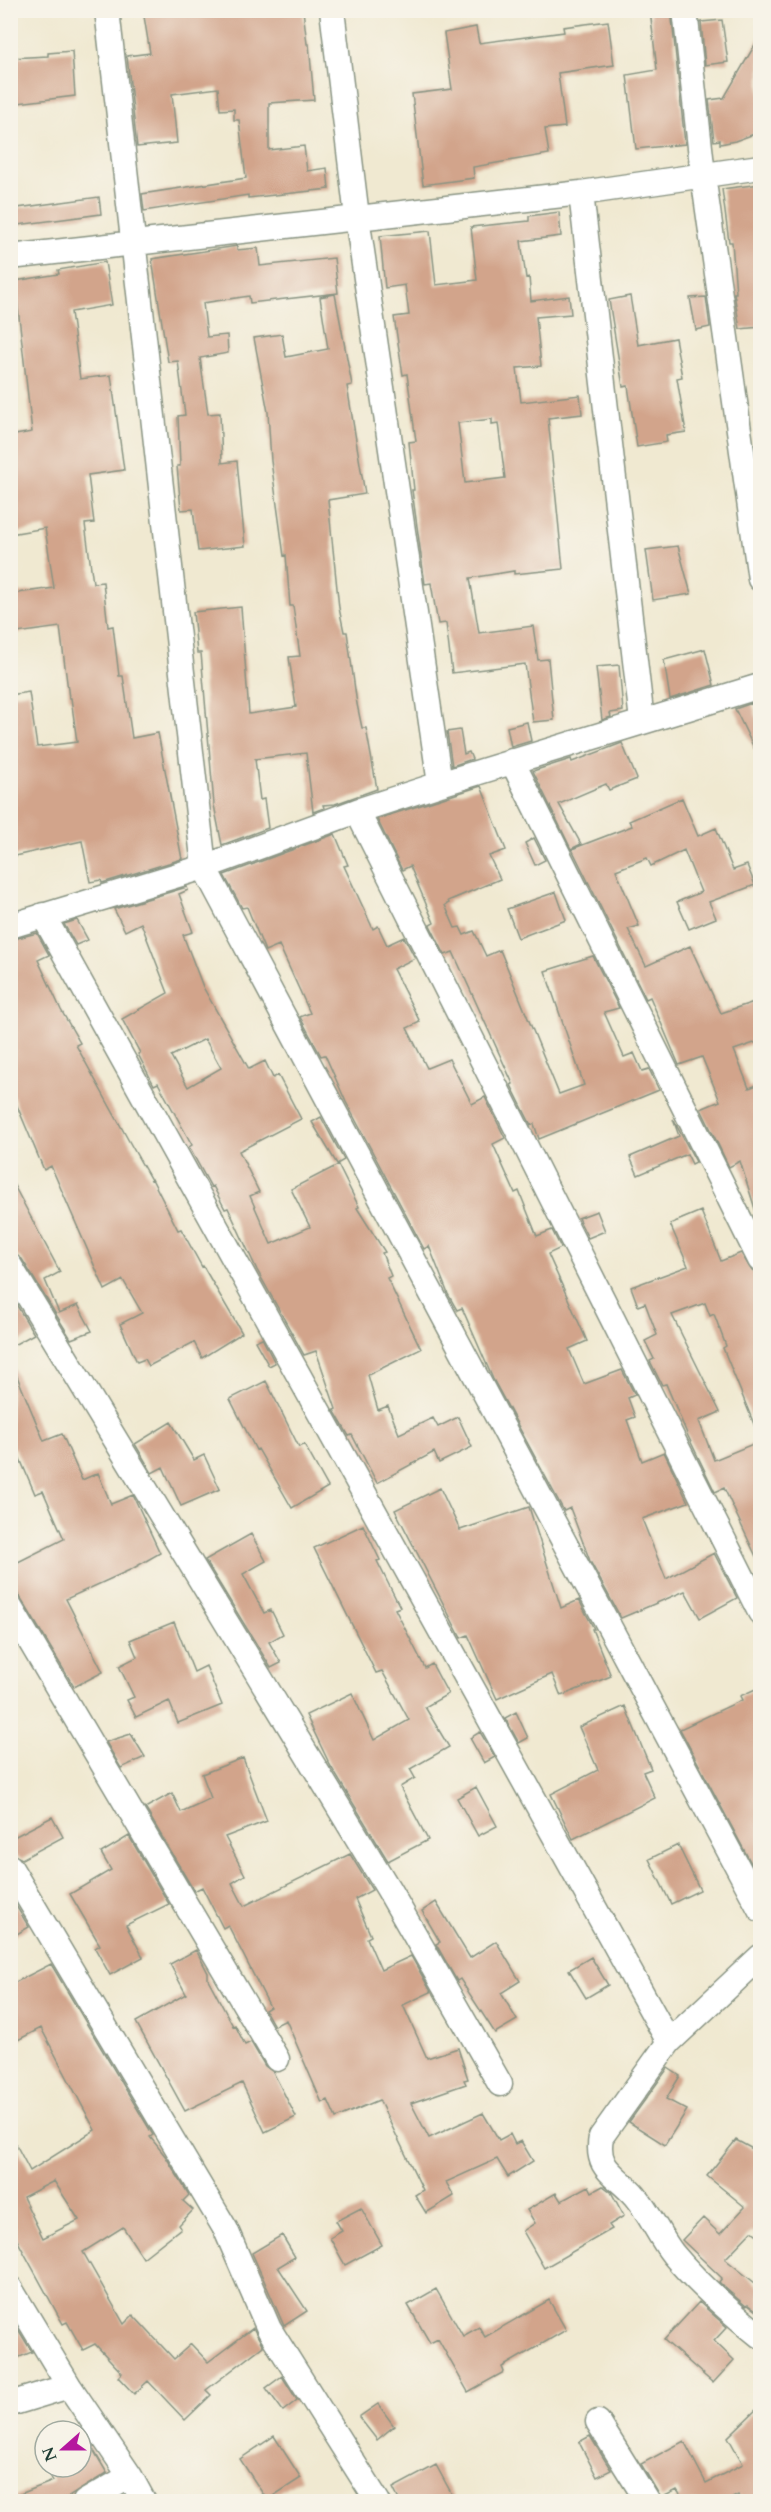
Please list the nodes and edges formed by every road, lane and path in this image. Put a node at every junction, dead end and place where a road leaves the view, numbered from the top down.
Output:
1 (107, 10) edge
2 (332, 10) edge
3 (685, 10) edge
4 (760, 167) edge
5 (703, 175) junction
6 (581, 193) junction
7 (357, 217) junction
8 (134, 243) junction
9 (10, 257) edge
10 (760, 579) edge
11 (759, 688) edge
12 (642, 721) junction
13 (512, 761) junction
14 (440, 784) junction
15 (357, 811) junction
16 (204, 867) junction
17 (43, 915) junction
18 (10, 926) edge
19 (760, 1260) edge
20 (10, 1266) edge
21 (10, 1608) edge
22 (760, 1612) edge
23 (10, 1867) edge
24 (760, 1909) edge
25 (760, 1957) edge
26 (669, 2042) junction
27 (277, 2059) dead end
28 (500, 2084) dead end
29 (10, 2288) edge
30 (760, 2336) edge
31 (69, 2386) junction
32 (10, 2404) edge
33 (598, 2422) dead end
34 (130, 2476) junction
35 (85, 2502) edge
36 (144, 2502) edge
37 (378, 2502) edge
38 (648, 2502) edge

1 - 8 street
2 - 7 street
3 - 5 street
4 - 5 street
5 - 6 street
5 - 10 street
6 - 7 street
6 - 12 street
7 - 8 street
7 - 14 street
8 - 9 street
8 - 16 street
11 - 12 street
12 - 13 street
13 - 14 street
13 - 19 street
14 - 15 street
15 - 16 street
15 - 22 street
16 - 17 street
16 - 24 street
17 - 18 street
17 - 26 street
20 - 28 street
21 - 27 street
23 - 37 street
25 - 26 street
26 - 30 street
29 - 31 street
31 - 32 street
31 - 34 street
33 - 38 street
34 - 35 street
34 - 36 street

